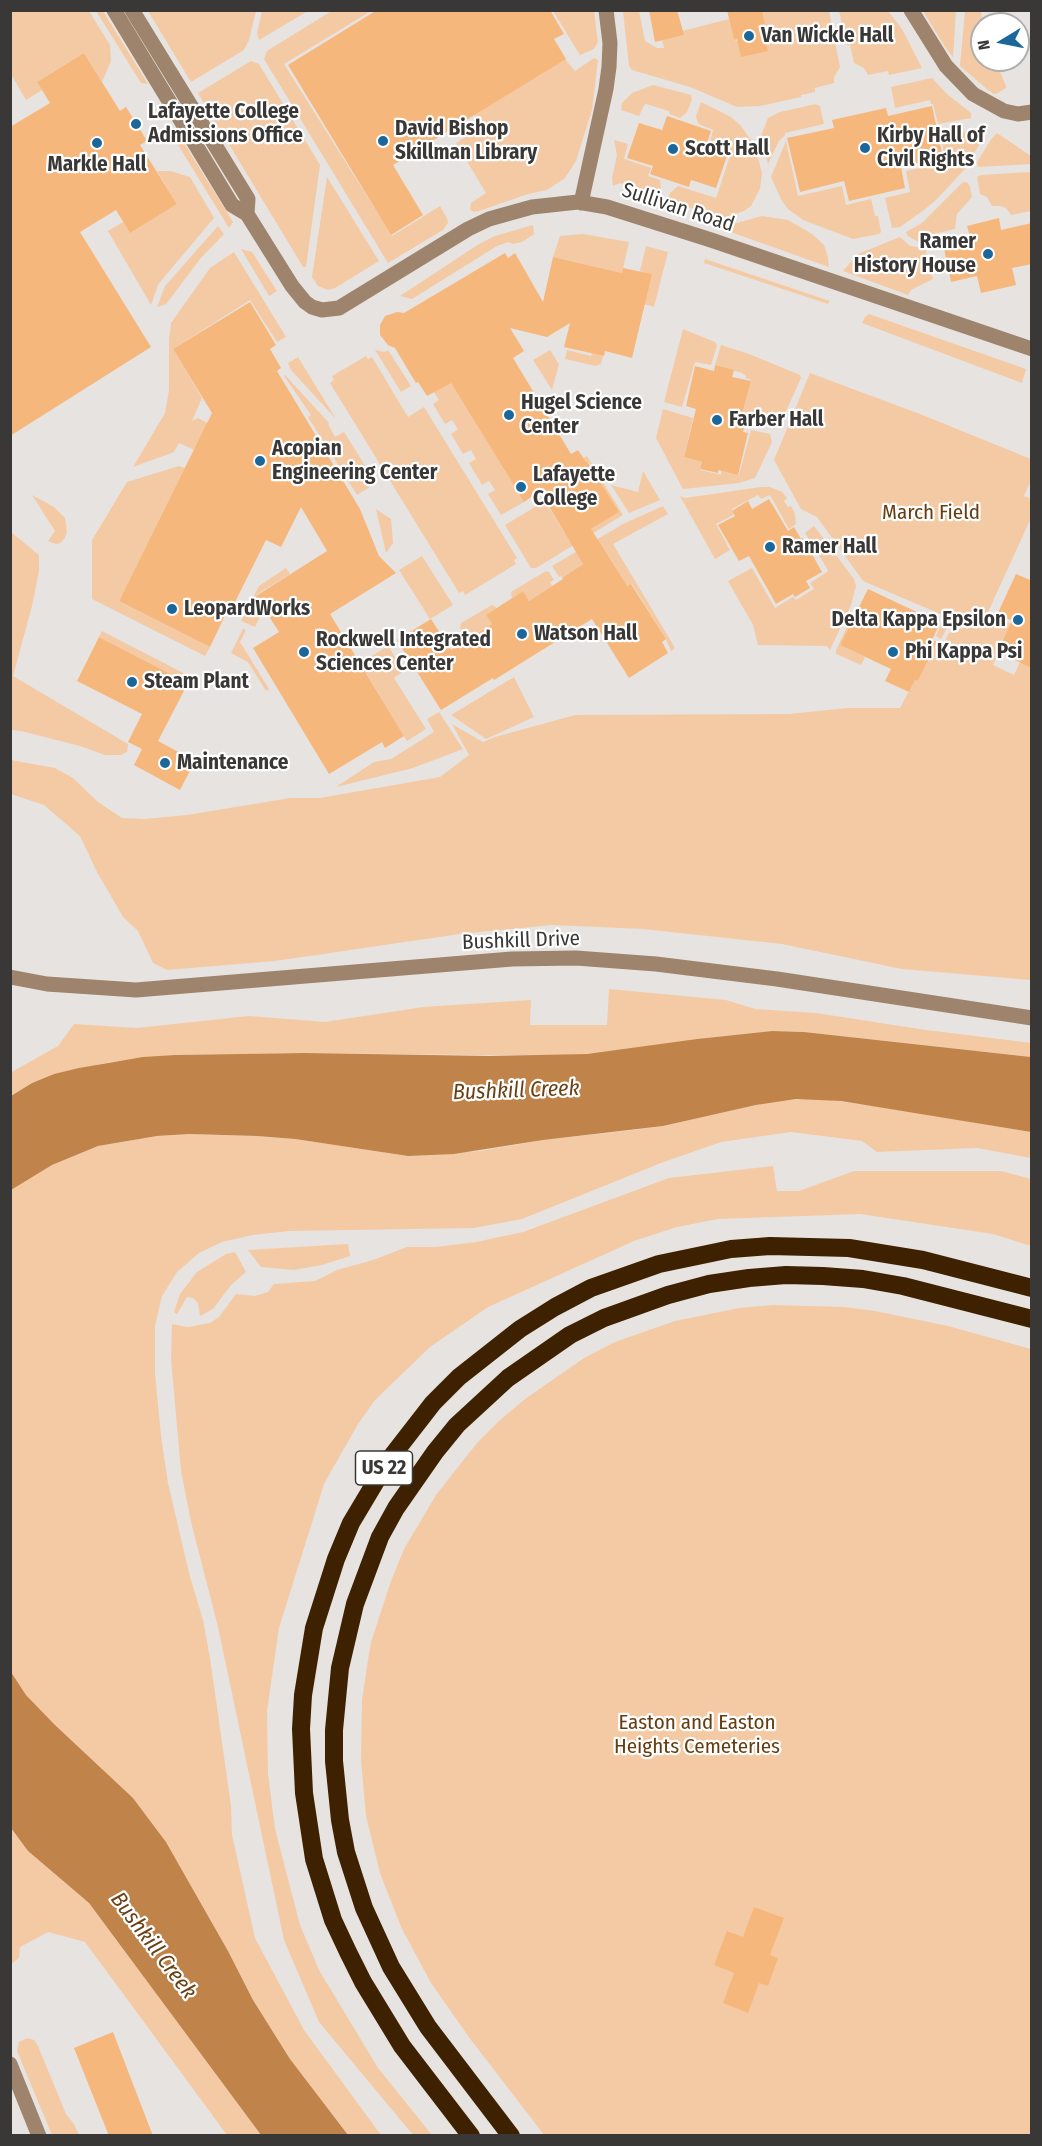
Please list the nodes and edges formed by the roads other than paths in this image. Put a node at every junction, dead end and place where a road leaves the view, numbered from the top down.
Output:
1 (114, 10) edge
2 (132, 10) edge
3 (606, 10) edge
4 (911, 10) edge
5 (1032, 112) edge
6 (581, 202) junction
7 (247, 214) junction
8 (1032, 349) edge
9 (10, 977) edge
10 (1032, 1018) edge
11 (1032, 1288) edge
12 (1032, 1319) edge
13 (10, 2064) edge
14 (39, 2136) edge
15 (471, 2136) edge
16 (511, 2136) edge

1 - 7 street
2 - 7 street
3 - 6 street
4 - 5 street
6 - 7 street, Sullivan Road
6 - 8 street, Sullivan Road
9 - 10 street, Bushkill Drive
11 - 15 highway, US 22
12 - 16 highway, US 22
13 - 14 street

